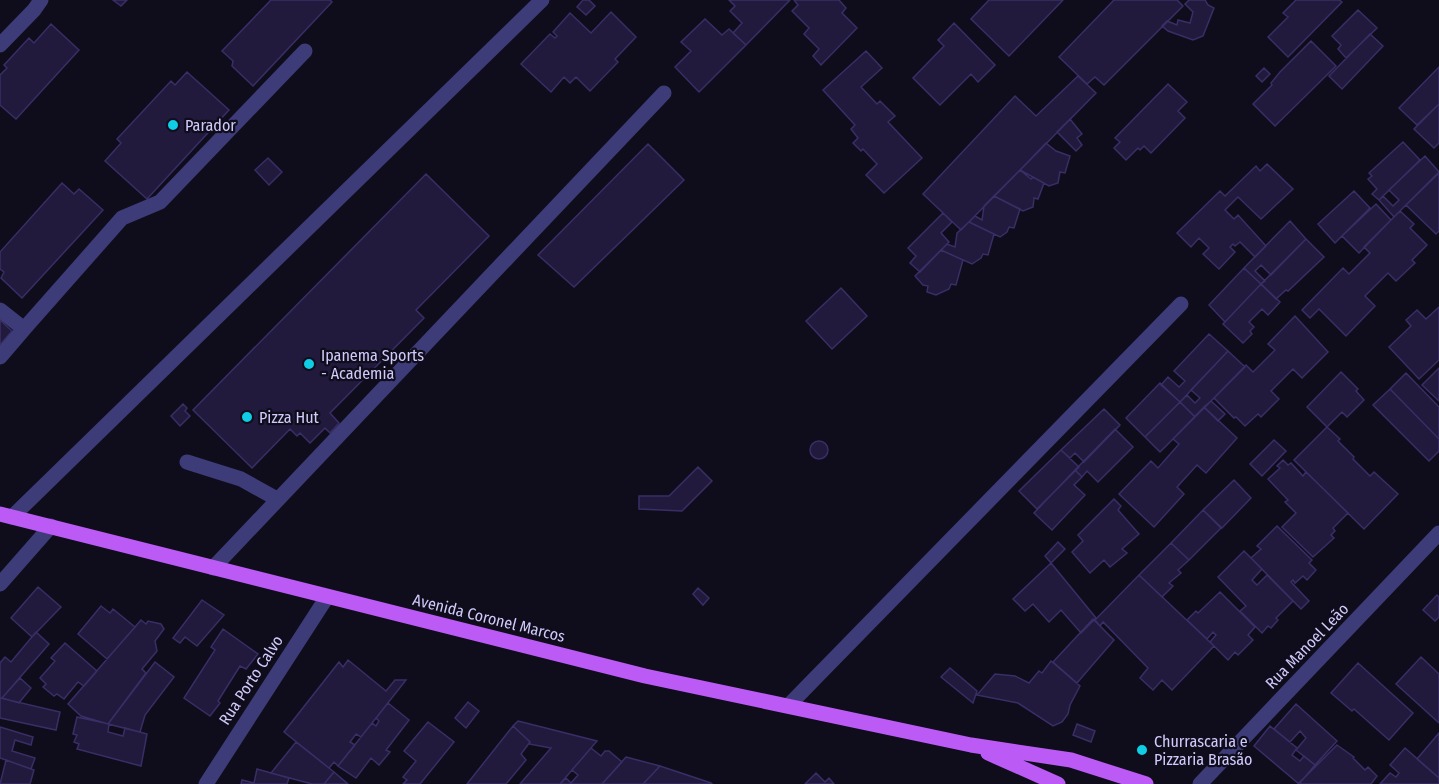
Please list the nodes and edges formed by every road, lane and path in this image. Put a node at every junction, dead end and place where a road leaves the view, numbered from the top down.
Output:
1 (41, 0) edge
2 (542, 0) edge
3 (0, 45) edge
4 (305, 51) dead end
5 (664, 93) dead end
6 (1181, 304) dead end
7 (0, 310) edge
8 (24, 329) junction
9 (0, 357) edge
10 (187, 462) dead end
11 (277, 499) junction
12 (6, 516) edge
13 (51, 526) junction
14 (1439, 533) edge
15 (213, 568) junction
16 (0, 584) edge
17 (327, 597) junction
18 (788, 706) junction
19 (971, 745) junction
20 (206, 784) edge
21 (1058, 784) edge
22 (1146, 784) edge
23 (1200, 784) edge

1 - 3 street
2 - 12 street
4 - 8 street
5 - 11 street
6 - 18 street
7 - 8 street
8 - 9 street
10 - 11 street
11 - 15 street
12 - 13 main road, Avenida Coronel Marcos
13 - 15 main road, Avenida Coronel Marcos
13 - 16 street
14 - 23 street, Rua Manoel Leão
15 - 17 main road, Avenida Coronel Marcos
17 - 18 main road, Avenida Coronel Marcos
17 - 20 street, Rua Porto Calvo
18 - 19 main road, Avenida Coronel Marcos
19 - 21 main road, Avenida Coronel Marcos
19 - 22 main road, Avenida Coronel Marcos

